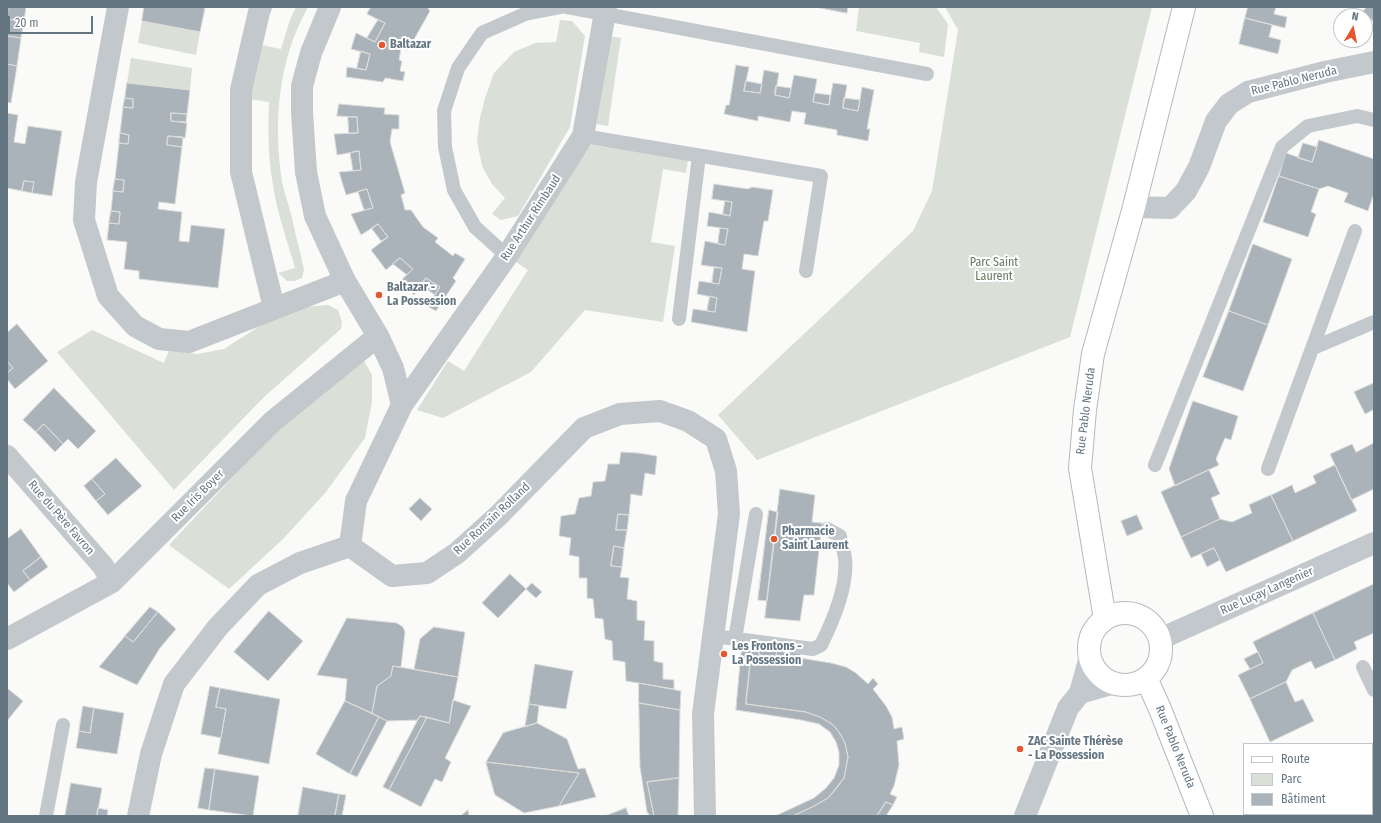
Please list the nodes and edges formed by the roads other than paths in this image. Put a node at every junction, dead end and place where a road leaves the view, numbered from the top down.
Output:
1 (118, 7) edge
2 (261, 7) edge
3 (330, 7) edge
4 (561, 7) edge
5 (567, 7) edge
6 (1184, 7) edge
7 (606, 10) edge
8 (1374, 62) edge
9 (927, 74) dead end
10 (1374, 120) edge
11 (583, 136) junction
12 (699, 156) junction
13 (1134, 207) junction
14 (1355, 231) dead end
15 (507, 256) junction
16 (806, 271) dead end
17 (345, 281) junction
18 (274, 308) junction
19 (678, 319) dead end
20 (1374, 322) edge
21 (378, 336) junction
22 (1313, 348) junction
23 (402, 405) junction
24 (7, 456) edge
25 (1155, 465) dead end
26 (1268, 469) dead end
27 (756, 514) dead end
28 (826, 529) dead end
29 (1374, 543) edge
30 (350, 546) junction
31 (112, 582) junction
32 (1105, 619) junction
33 (713, 636) junction
34 (7, 639) edge
35 (736, 639) junction
36 (1160, 639) junction
37 (1090, 657) junction
38 (1363, 668) dead end
39 (1146, 678) junction
40 (1115, 683) junction
41 (1374, 690) edge
42 (1080, 693) junction
43 (62, 725) dead end
44 (46, 816) edge
45 (138, 816) edge
46 (704, 816) edge
47 (1025, 816) edge
48 (1202, 816) edge

1 - 18 street
2 - 18 street
3 - 17 street
4 - 15 lane
5 - 7 lane
6 - 13 main road, Rue Pablo Neruda
7 - 9 lane
7 - 11 street, Rue Arthur Rimbaud
8 - 13 street, Rue Pablo Neruda
10 - 25 lane
11 - 12 lane
11 - 15 street, Rue Arthur Rimbaud
12 - 16 lane
12 - 19 lane
13 - 32 main road, Rue Pablo Neruda
14 - 22 lane
15 - 23 street, Rue Arthur Rimbaud
17 - 18 street
17 - 21 street
20 - 22 lane
21 - 23 street
21 - 31 street, Rue Iris Boyer
22 - 26 lane
23 - 30 street
24 - 31 street, Rue du Père Favron
27 - 35 lane
28 - 35 lane
29 - 36 street, Rue Luçay Langenier
30 - 33 street, Rue Romain Rolland
30 - 45 street
31 - 34 street, Rue Iris Boyer
32 - 36 main road
32 - 37 main road
33 - 35 lane
33 - 46 street, Rue Romain Rolland
36 - 39 main road
37 - 40 main road
37 - 42 street
38 - 41 lane
39 - 40 main road
39 - 48 main road, Rue Pablo Neruda
40 - 42 street
42 - 47 street
43 - 44 lane

